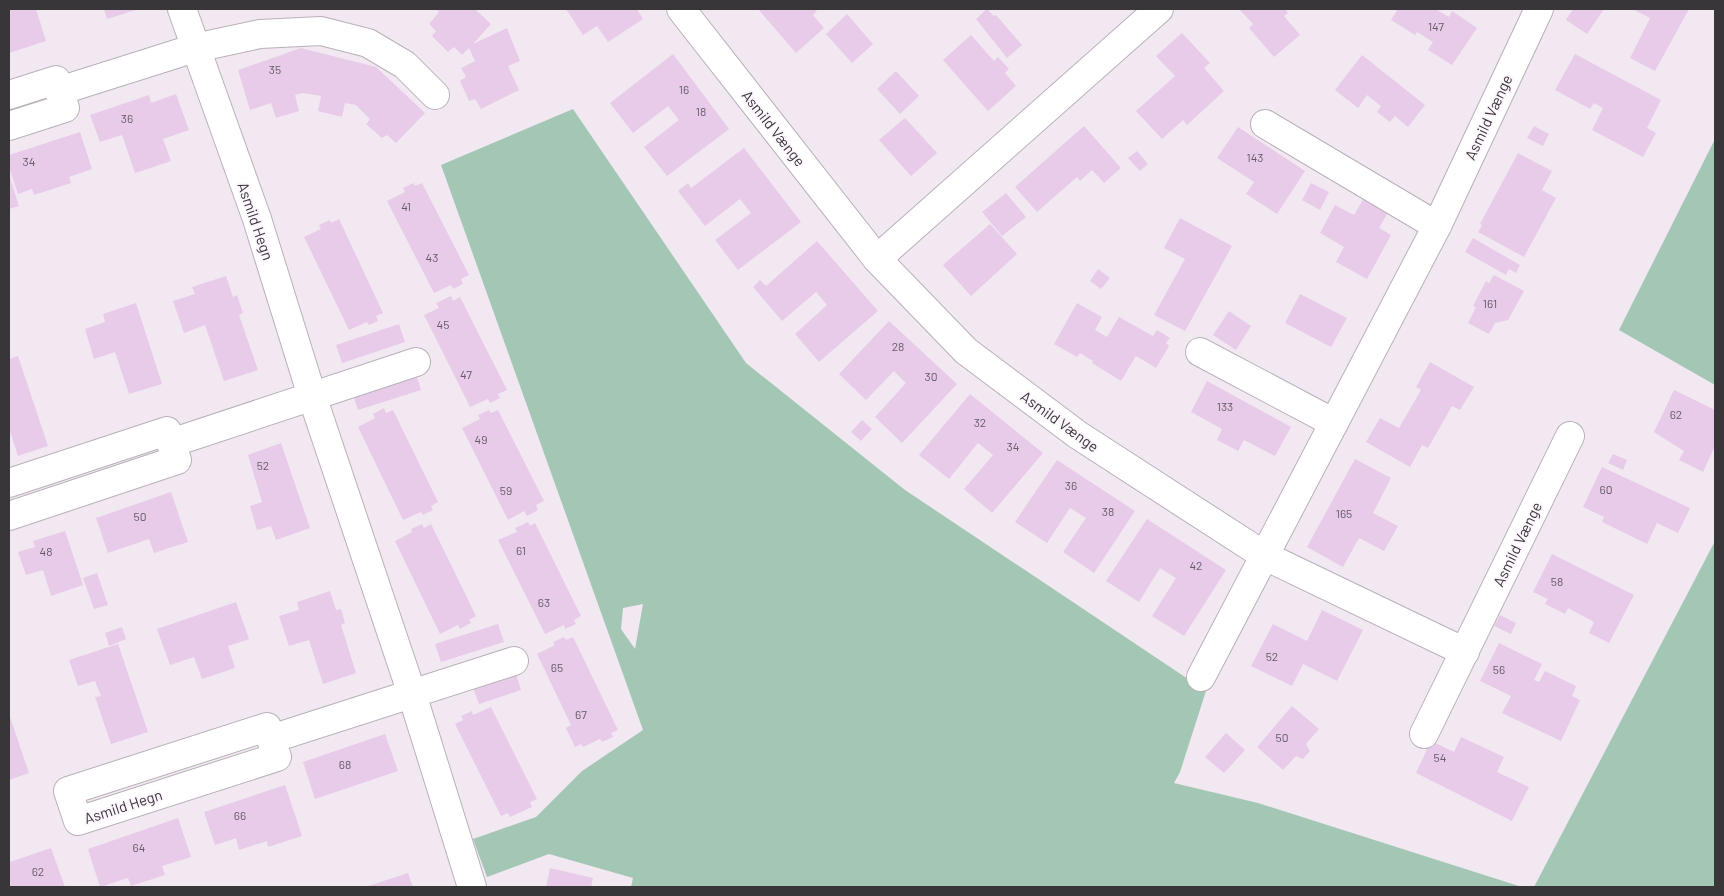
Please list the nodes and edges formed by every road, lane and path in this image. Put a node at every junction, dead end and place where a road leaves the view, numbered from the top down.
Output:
1 (182, 9) edge
2 (1159, 9) edge
3 (1539, 9) edge
4 (692, 13) edge
5 (195, 48) junction
6 (60, 92) junction
7 (9, 95) edge
8 (435, 95) dead end
9 (1266, 124) dead end
10 (9, 126) edge
11 (1437, 226) junction
12 (877, 259) junction
13 (1200, 352) dead end
14 (416, 362) dead end
15 (312, 396) junction
16 (1334, 423) junction
17 (1570, 436) dead end
18 (171, 443) junction
19 (9, 483) edge
20 (9, 516) edge
21 (1265, 556) junction
22 (1465, 652) junction
23 (514, 661) dead end
24 (1201, 677) dead end
25 (412, 694) junction
26 (1424, 734) dead end
27 (271, 739) junction
28 (472, 887) edge

1 - 5 street, Asmild Hegn
2 - 12 street
3 - 11 street, Asmild Vænge
4 - 12 street, Asmild Vænge
5 - 6 street
5 - 8 street
5 - 15 street, Asmild Hegn
6 - 7 street
6 - 10 street
9 - 11 street
11 - 16 street, Asmild Vænge
12 - 21 street, Asmild Vænge
13 - 16 street
14 - 15 street
15 - 18 street
15 - 25 street, Asmild Hegn
16 - 21 street, Asmild Vænge
17 - 22 street, Asmild Vænge
18 - 19 street
18 - 20 street
21 - 22 street, Asmild Vænge
21 - 24 street, Asmild Vænge
22 - 26 street, Asmild Vænge
23 - 25 street
25 - 27 street
25 - 28 street, Asmild Hegn
27 - 27 street, Asmild Hegn

